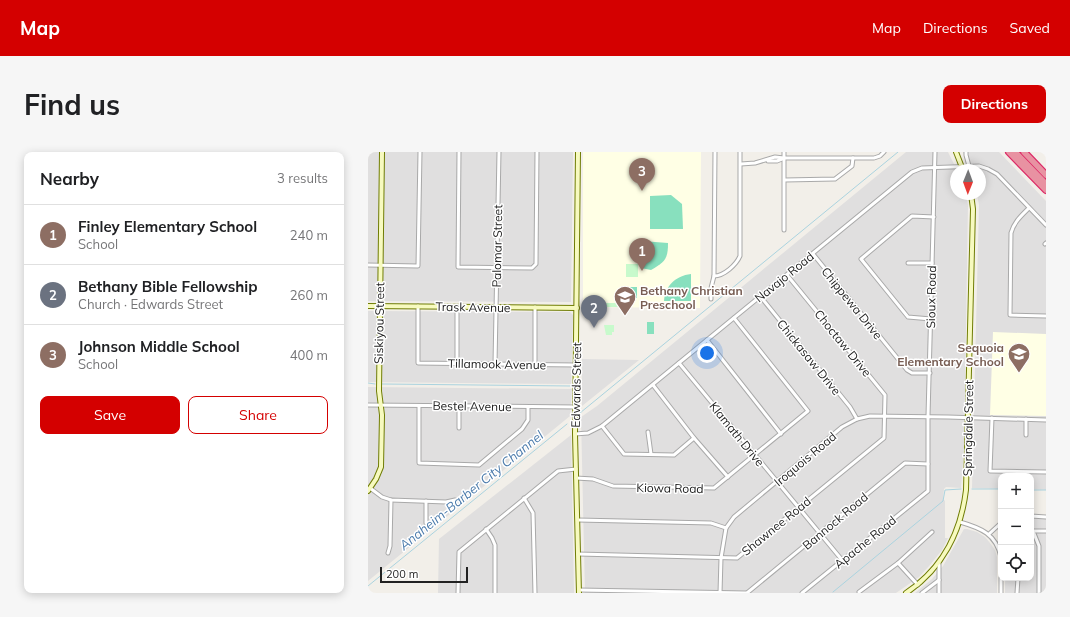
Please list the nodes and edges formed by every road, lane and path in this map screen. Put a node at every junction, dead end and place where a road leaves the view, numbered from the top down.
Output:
1 (382, 152) edge
2 (420, 152) edge
3 (459, 152) edge
4 (499, 152) edge
5 (537, 152) edge
6 (578, 152) edge
7 (715, 152) edge
8 (740, 152) edge
9 (784, 152) edge
10 (884, 152) edge
11 (935, 152) edge
12 (956, 152) edge
13 (966, 152) edge
14 (1009, 152) edge
15 (1015, 152) edge
16 (1024, 152) edge
17 (1029, 152) edge
18 (784, 158) junction
19 (853, 158) junction
20 (741, 164) junction
21 (960, 164) edge
22 (968, 164) edge
23 (934, 167) junction
24 (950, 168) edge
25 (986, 168) edge
26 (1046, 170) edge
27 (1046, 175) edge
28 (784, 180) junction
29 (1046, 184) edge
30 (1046, 190) edge
31 (972, 200) edge
32 (1029, 208) junction
33 (934, 217) junction
34 (1046, 225) edge
35 (784, 230) dead end
36 (813, 254) junction
37 (908, 263) dead end
38 (932, 263) junction
39 (368, 265) edge
40 (380, 266) junction
41 (497, 268) junction
42 (787, 275) junction
43 (714, 276) junction
44 (760, 296) junction
45 (711, 299) dead end
46 (368, 306) edge
47 (379, 306) junction
48 (418, 306) junction
49 (457, 307) junction
50 (496, 307) junction
51 (535, 308) junction
52 (577, 308) junction
53 (1046, 316) edge
54 (734, 318) junction
55 (931, 319) junction
56 (707, 340) junction
57 (457, 363) junction
58 (679, 363) junction
59 (496, 364) junction
60 (535, 364) junction
61 (577, 365) junction
62 (930, 373) junction
63 (653, 385) junction
64 (368, 405) edge
65 (381, 405) junction
66 (419, 406) junction
67 (459, 406) junction
68 (528, 407) junction
69 (576, 407) junction
70 (884, 416) junction
71 (928, 416) junction
72 (968, 418) junction
73 (992, 418) junction
74 (857, 419) junction
75 (1026, 420) junction
76 (1046, 420) edge
77 (602, 426) junction
78 (459, 428) dead end
79 (648, 432) dead end
80 (576, 434) junction
81 (781, 434) junction
82 (1026, 435) dead end
83 (694, 438) junction
84 (651, 454) junction
85 (756, 456) junction
86 (928, 464) junction
87 (576, 469) junction
88 (1046, 472) edge
89 (728, 477) junction
90 (576, 478) junction
91 (777, 482) junction
92 (369, 489) edge
93 (928, 491) joint
94 (524, 498) junction
95 (391, 500) junction
96 (455, 500) dead end
97 (426, 501) junction
98 (799, 508) junction
99 (1034, 516) edge
100 (1046, 517) edge
101 (578, 520) junction
102 (960, 522) junction
103 (426, 523) dead end
104 (998, 526) edge
105 (726, 528) junction
106 (486, 529) junction
107 (1034, 531) edge
108 (1046, 531) edge
109 (932, 532) dead end
110 (820, 534) junction
111 (989, 534) junction
112 (1034, 535) edge
113 (998, 549) edge
114 (388, 553) dead end
115 (578, 554) junction
116 (721, 558) junction
117 (842, 560) junction
118 (939, 562) junction
119 (898, 563) junction
120 (939, 580) junction
121 (1001, 581) edge
122 (1018, 581) edge
123 (918, 585) junction
124 (579, 592) edge
125 (859, 592) dead end
126 (458, 593) edge
127 (495, 593) edge
128 (535, 593) edge
129 (720, 593) edge
130 (746, 593) edge
131 (802, 593) edge
132 (906, 593) edge
133 (922, 593) edge
134 (939, 593) edge
135 (1001, 593) edge
136 (1018, 593) edge
137 (1040, 593) edge

1 - 40 street, Siskiyou Street
2 - 40 street
3 - 41 street
4 - 41 street, Palomar Street
5 - 41 street
6 - 52 street, Edwards Street
7 - 43 street
8 - 20 street
9 - 18 street
10 - 19 street
11 - 23 street, Sioux Road
12 - 21 street
13 - 22 street
14 - 30 highway
15 - 29 highway
16 - 27 highway
17 - 26 highway
18 - 19 street
18 - 20 street
18 - 28 street
19 - 28 street
20 - 43 street
23 - 24 street, Navajo Road
23 - 33 street, Sioux Road
23 - 36 street, Navajo Road
25 - 32 street, Navajo Road
28 - 35 street
31 - 72 street, Springdale Street
32 - 34 street, Navajo Road
32 - 53 street
33 - 38 street, Sioux Road
33 - 55 street
36 - 42 street, Navajo Road
36 - 62 street, Chippewa Drive
37 - 38 street
38 - 55 street, Sioux Road
39 - 40 street
40 - 47 street, Siskiyou Street
41 - 50 street, Palomar Street
42 - 44 street, Navajo Road
42 - 70 street, Choctaw Drive
43 - 45 street
44 - 54 street, Navajo Road
44 - 74 street, Chickasaw Drive
46 - 47 street, Trask Avenue
47 - 48 street, Trask Avenue
47 - 65 street, Siskiyou Street
48 - 49 street, Trask Avenue
48 - 57 street, Tillamook Avenue
49 - 50 street, Trask Avenue
49 - 57 street
50 - 51 street, Trask Avenue
50 - 59 street, Palomar Street
51 - 52 street, Trask Avenue
51 - 60 street
52 - 61 street, Edwards Street
54 - 56 street, Navajo Road
54 - 81 street, Kiowa Road
55 - 62 street, Sioux Road
56 - 58 street, Navajo Road
56 - 81 street
57 - 59 street, Tillamook Avenue
58 - 63 street, Navajo Road
58 - 85 street, Klamath Drive
59 - 60 street, Tillamook Avenue
60 - 61 street, Tillamook Avenue
61 - 69 street, Edwards Street
62 - 71 street, Sioux Road
63 - 77 street, Navajo Road
63 - 83 street
64 - 65 street, Bestel Avenue
65 - 66 street, Bestel Avenue
65 - 92 street, Siskiyou Street
66 - 67 street, Bestel Avenue
66 - 68 street
67 - 68 street, Bestel Avenue
67 - 78 street
68 - 69 street, Bestel Avenue
69 - 80 street, Edwards Street
70 - 71 street, Iroquois Road
70 - 74 street, Iroquois Road
70 - 98 street, Shawnee Road
71 - 72 street, Iroquois Road
71 - 86 street, Sioux Road
72 - 73 street, Iroquois Road
72 - 102 street, Springdale Street
73 - 75 street, Iroquois Road
73 - 88 street
74 - 91 street, Iroquois Road
75 - 76 street, Iroquois Road
75 - 82 street
77 - 80 street, Navajo Road
77 - 84 street
79 - 84 street
80 - 87 street, Edwards Street
81 - 85 street, Kiowa Road
83 - 84 street
83 - 89 street
85 - 89 street, Kiowa Road
85 - 91 street, Klamath Drive
86 - 93 street, Sioux Road
86 - 110 street, Bannock Road
87 - 90 street, Edwards Street
87 - 94 street
89 - 90 street, Kiowa Road
90 - 101 street, Edwards Street
91 - 98 street, Klamath Drive
91 - 105 street, Iroquois Road
92 - 95 street
93 - 117 street, Apache Road
94 - 106 street
94 - 128 street
95 - 97 street
95 - 114 street
96 - 97 street
97 - 103 street
98 - 110 street, Klamath Drive
98 - 116 street, Shawnee Road
99 - 100 street
101 - 105 street
101 - 115 street, Edwards Street
102 - 111 street
102 - 118 street, Springdale Street
104 - 111 street
105 - 116 street
106 - 126 street
106 - 127 street
107 - 108 street
109 - 119 street
110 - 117 street, Klamath Drive
110 - 130 street, Bannock Road
111 - 113 street
112 - 137 street
115 - 116 street, Shawnee Road
115 - 124 street, Edwards Street
116 - 129 street
117 - 131 street, Apache Road
118 - 120 street
118 - 123 street, Springdale Street
119 - 123 street
119 - 125 street
120 - 133 street
120 - 134 street
121 - 135 street
122 - 136 street
123 - 132 street, Springdale Street
124 - 129 street, Bannock Road
129 - 130 street, Bannock Road

